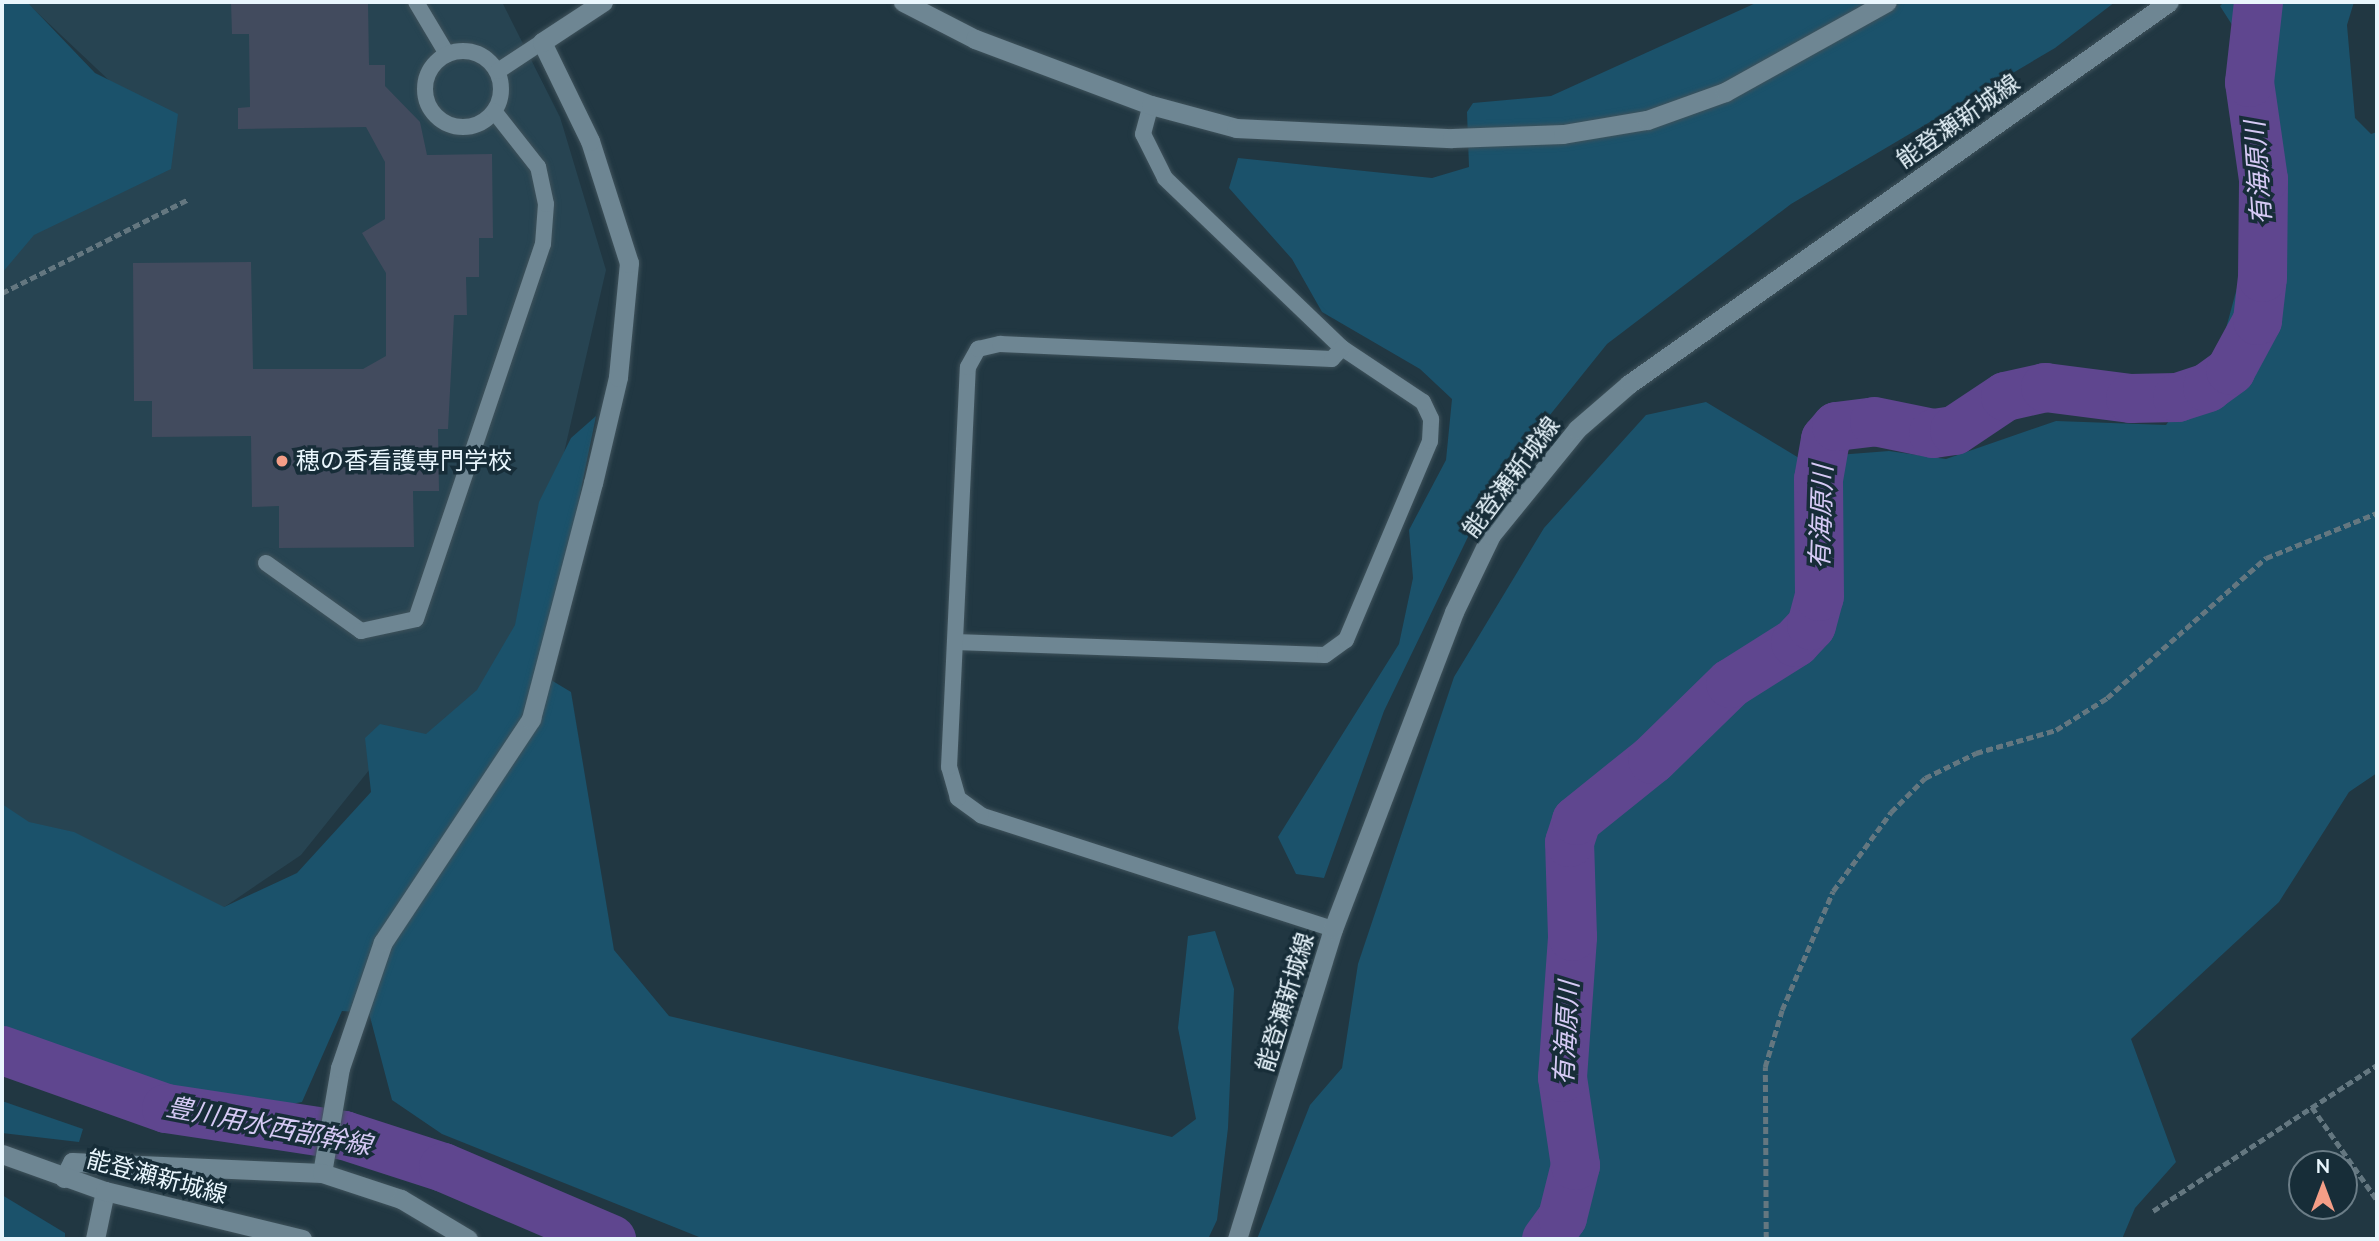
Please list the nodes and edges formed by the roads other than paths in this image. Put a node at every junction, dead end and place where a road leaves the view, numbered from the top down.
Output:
1 (416, 2) edge
2 (603, 2) edge
3 (903, 2) edge
4 (1887, 2) edge
5 (2169, 2) edge
6 (542, 42) junction
7 (447, 54) junction
8 (498, 71) junction
9 (1151, 106) junction
10 (494, 111) junction
11 (1342, 348) junction
12 (266, 563) dead end
13 (955, 642) junction
14 (1333, 929) junction
15 (2, 1154) edge
16 (323, 1165) junction
17 (64, 1178) junction
18 (105, 1191) junction
19 (95, 1239) edge
20 (302, 1239) edge
21 (468, 1239) edge
22 (1237, 1239) edge

1 - 7 lane
2 - 6 street
3 - 9 street
4 - 9 street
5 - 14 street, 能登瀬新城線
6 - 8 lane
6 - 16 street
7 - 8 lane
7 - 10 lane
8 - 10 lane
9 - 11 lane
10 - 12 lane
11 - 13 lane
11 - 13 lane
13 - 14 lane
14 - 22 street, 能登瀬新城線
15 - 17 street, 能登瀬新城線
16 - 17 street
16 - 21 street
17 - 18 street, 能登瀬新城線
18 - 19 street
18 - 20 street, 能登瀬新城線

